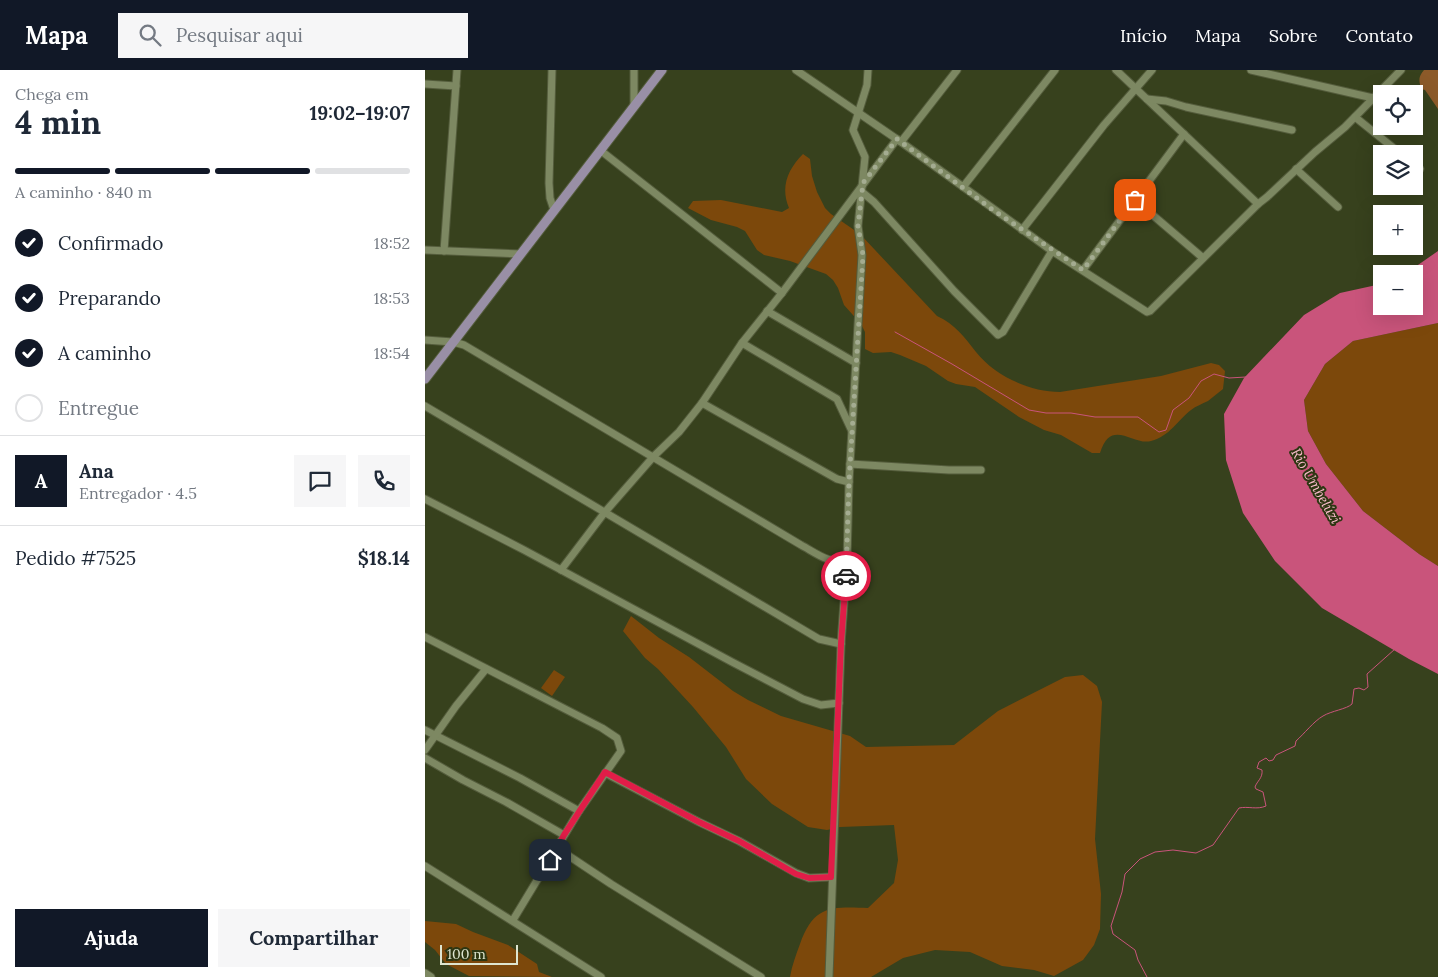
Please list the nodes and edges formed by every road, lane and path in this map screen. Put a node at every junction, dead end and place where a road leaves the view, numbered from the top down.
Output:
1 (457, 70) edge
2 (552, 70) edge
3 (634, 70) edge
4 (662, 70) edge
5 (796, 70) edge
6 (868, 70) edge
7 (957, 70) edge
8 (1055, 70) edge
9 (1116, 70) edge
10 (1152, 70) edge
11 (1251, 70) edge
12 (1397, 71) edge
13 (425, 84) edge
14 (1385, 85) edge
15 (456, 86) junction
16 (1135, 87) junction
17 (1147, 98) junction
18 (1373, 98) joint
19 (634, 106) junction
20 (858, 113) junction
21 (1355, 118) junction
22 (1292, 130) dead end
23 (1184, 134) junction
24 (899, 141) junction
25 (1390, 145) edge
26 (600, 150) junction
27 (1296, 169) junction
28 (863, 183) junction
29 (963, 187) junction
30 (862, 192) junction
31 (1135, 200) junction
32 (1258, 204) junction
33 (1338, 207) dead end
34 (554, 210) junction
35 (1022, 230) junction
36 (425, 250) edge
37 (1052, 251) junction
38 (444, 252) junction
39 (521, 254) junction
40 (1203, 258) junction
41 (1083, 270) junction
42 (782, 293) junction
43 (767, 311) junction
44 (425, 340) edge
45 (453, 342) junction
46 (742, 343) junction
47 (856, 363) junction
48 (425, 379) edge
49 (702, 403) junction
50 (425, 406) edge
51 (853, 432) junction
52 (654, 456) junction
53 (850, 464) junction
54 (981, 470) dead end
55 (849, 482) junction
56 (425, 499) edge
57 (605, 512) junction
58 (847, 560) junction
59 (561, 570) junction
60 (425, 637) edge
61 (841, 644) junction
62 (486, 668) junction
63 (839, 703) junction
64 (425, 730) edge
65 (435, 735) junction
66 (425, 750) edge
67 (425, 758) edge
68 (605, 772) junction
69 (579, 811) junction
70 (564, 835) junction
71 (557, 848) junction
72 (425, 866) edge
73 (831, 877) junction
74 (513, 920) junction
75 (425, 973) edge
76 (431, 977) edge
77 (601, 977) edge
78 (761, 977) edge
79 (829, 977) edge

1 - 15 street
2 - 34 street
3 - 19 street
4 - 19 main road
5 - 20 street
6 - 20 street
7 - 24 street
8 - 29 street
9 - 16 street
10 - 16 street
11 - 18 street
12 - 14 street
13 - 15 street
15 - 38 street
16 - 17 street
16 - 35 street
17 - 22 street
17 - 23 street
18 - 21 street
19 - 26 main road
20 - 24 street
20 - 28 street
21 - 25 street
21 - 27 street
23 - 31 street
23 - 32 street
24 - 28 street
24 - 29 street
26 - 34 main road
26 - 42 street
27 - 32 street
27 - 33 street
28 - 30 street
28 - 42 street
29 - 35 street
30 - 37 street
30 - 47 street
31 - 40 street
31 - 41 street
32 - 40 street
34 - 39 main road
35 - 37 street
36 - 38 street
37 - 41 street
38 - 39 street
39 - 45 main road
40 - 41 street
42 - 43 street
43 - 46 street
43 - 47 street
44 - 45 street
45 - 48 main road
45 - 52 street
46 - 49 street
46 - 51 street
47 - 51 street
49 - 52 street
49 - 55 street
50 - 57 street
51 - 53 street
52 - 57 street
52 - 58 street
53 - 54 street
53 - 55 street
55 - 58 street
56 - 59 street
57 - 59 street
57 - 61 street
58 - 61 street
59 - 63 street
60 - 62 street
61 - 63 street
62 - 65 street
62 - 68 street
63 - 73 street
64 - 65 street
65 - 66 street
65 - 69 street
67 - 70 street
68 - 69 street
68 - 73 street
69 - 70 street
70 - 71 street
71 - 74 street
71 - 78 street
72 - 74 street
73 - 79 street
74 - 77 street
75 - 76 street

